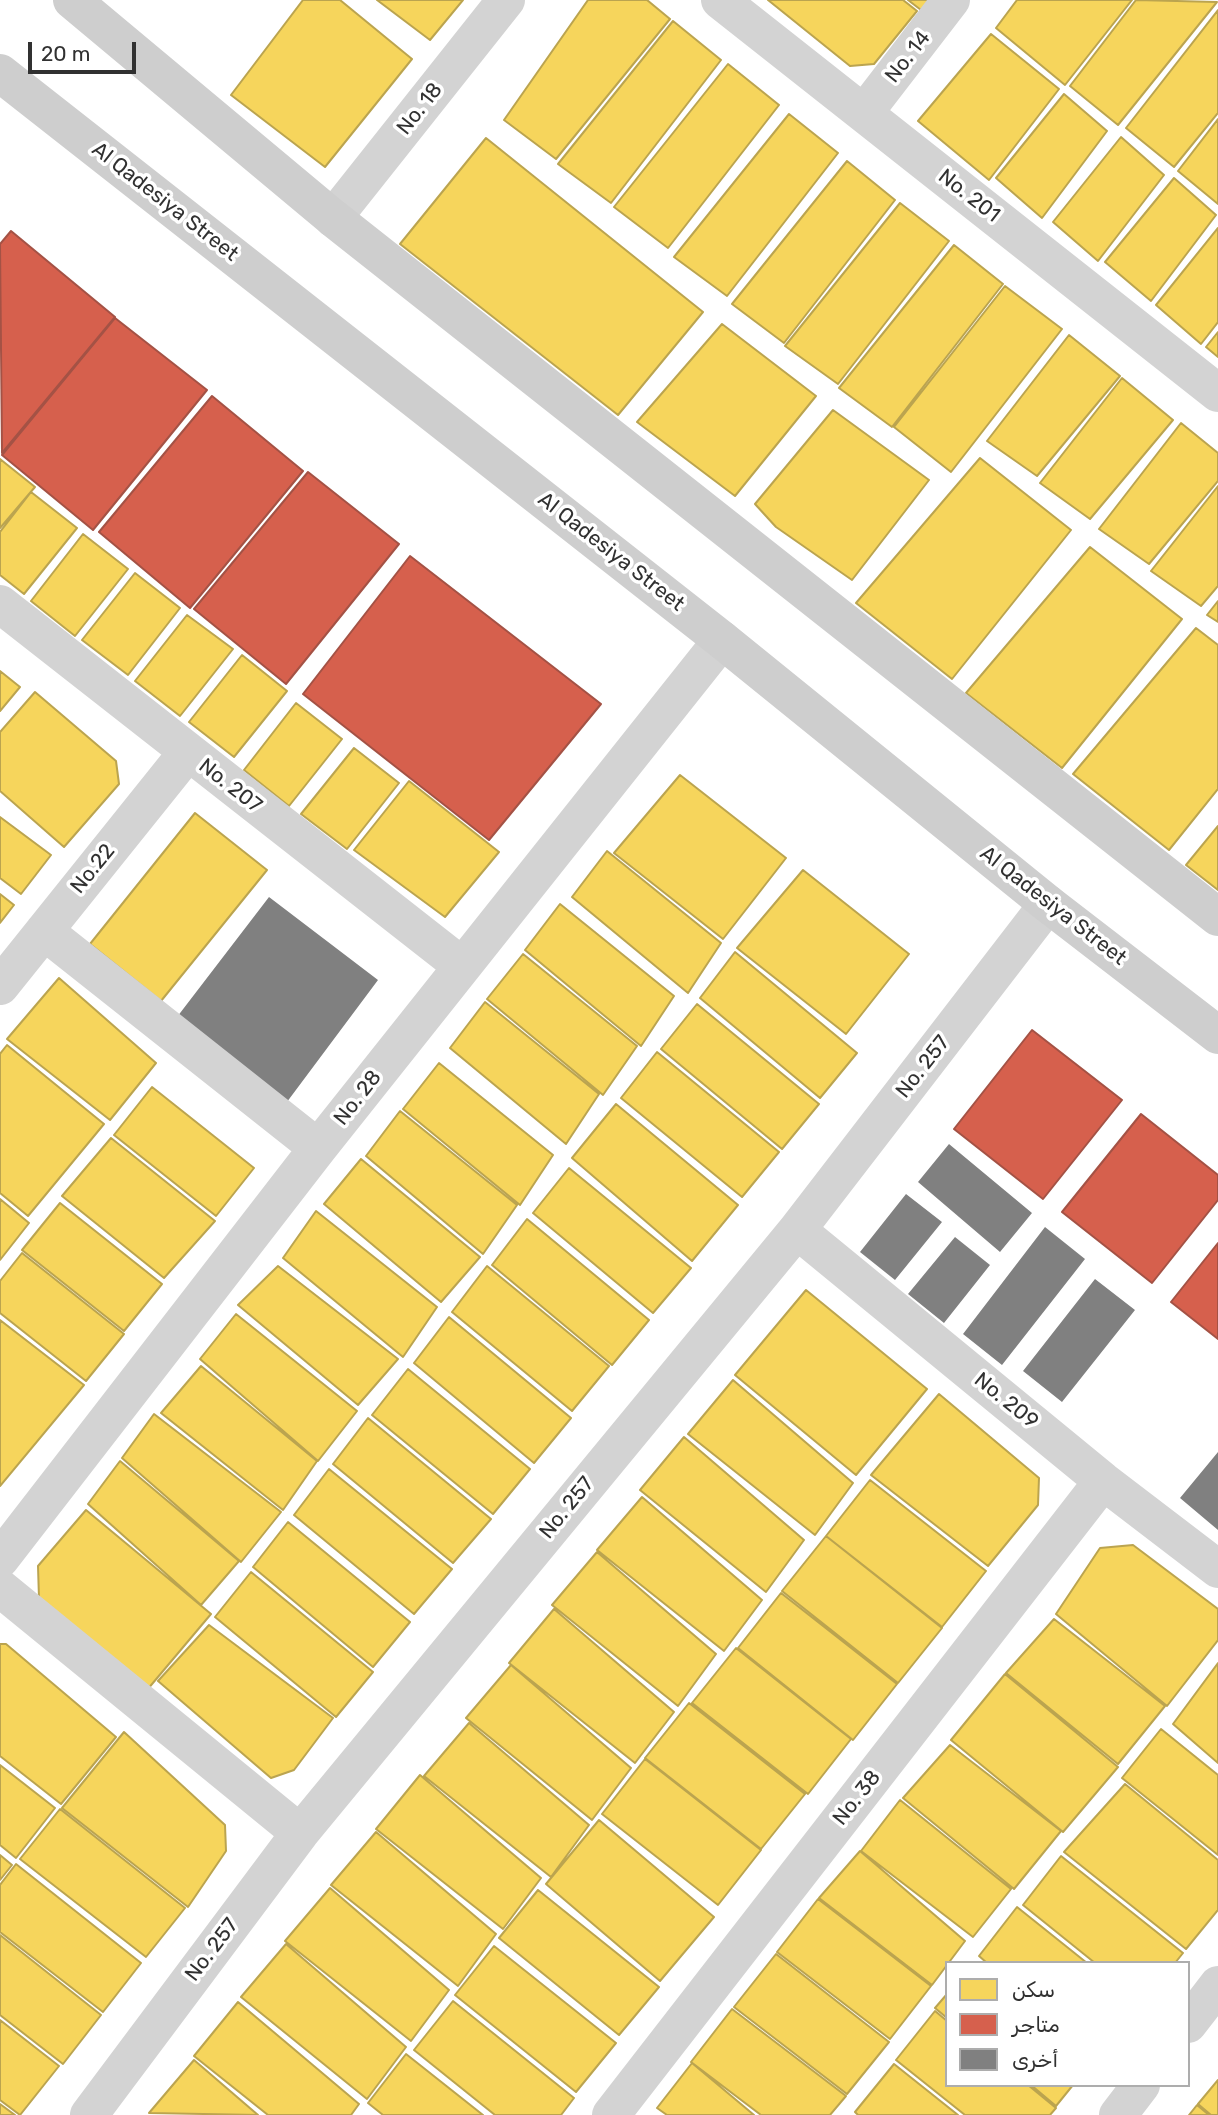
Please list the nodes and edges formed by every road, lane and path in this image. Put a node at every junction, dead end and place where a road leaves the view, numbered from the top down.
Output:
1 (72, 0) edge
2 (506, 0) edge
3 (720, 0) edge
4 (951, 0) edge
5 (0, 73) edge
6 (864, 113) junction
7 (333, 219) junction
8 (1218, 393) edge
9 (0, 604) edge
10 (722, 640) junction
11 (187, 753) junction
12 (1048, 904) junction
13 (1218, 917) edge
14 (44, 931) junction
15 (463, 966) junction
16 (0, 986) edge
17 (1218, 1035) edge
18 (318, 1148) junction
19 (797, 1230) junction
20 (1103, 1481) junction
21 (0, 1559) edge
22 (1218, 1569) edge
23 (0, 1588) edge
24 (300, 1833) junction
25 (1218, 1985) edge
26 (1190, 2021) edge
27 (1139, 2087) edge
28 (89, 2115) edge
29 (611, 2115) edge
30 (1118, 2115) edge

1 - 7 street
2 - 7 street, No. 18
3 - 6 street, No. 201
4 - 6 street, No. 14
5 - 10 street, Al Qadesiya Street
6 - 8 street, No. 201
7 - 13 street
9 - 11 street, No. 207
10 - 12 street, Al Qadesiya Street
10 - 15 street, No. 28
11 - 14 street, No.22
11 - 15 street, No. 207
12 - 17 street, Al Qadesiya Street
12 - 19 street, No. 257
14 - 16 street, No.22
14 - 18 street
15 - 18 street, No. 28
18 - 21 street, No. 28
19 - 20 street, No. 209
19 - 24 street, No. 257
20 - 22 street, No. 209
20 - 29 street, No. 38
23 - 24 street
24 - 28 street, No. 257
25 - 26 street
27 - 30 street

